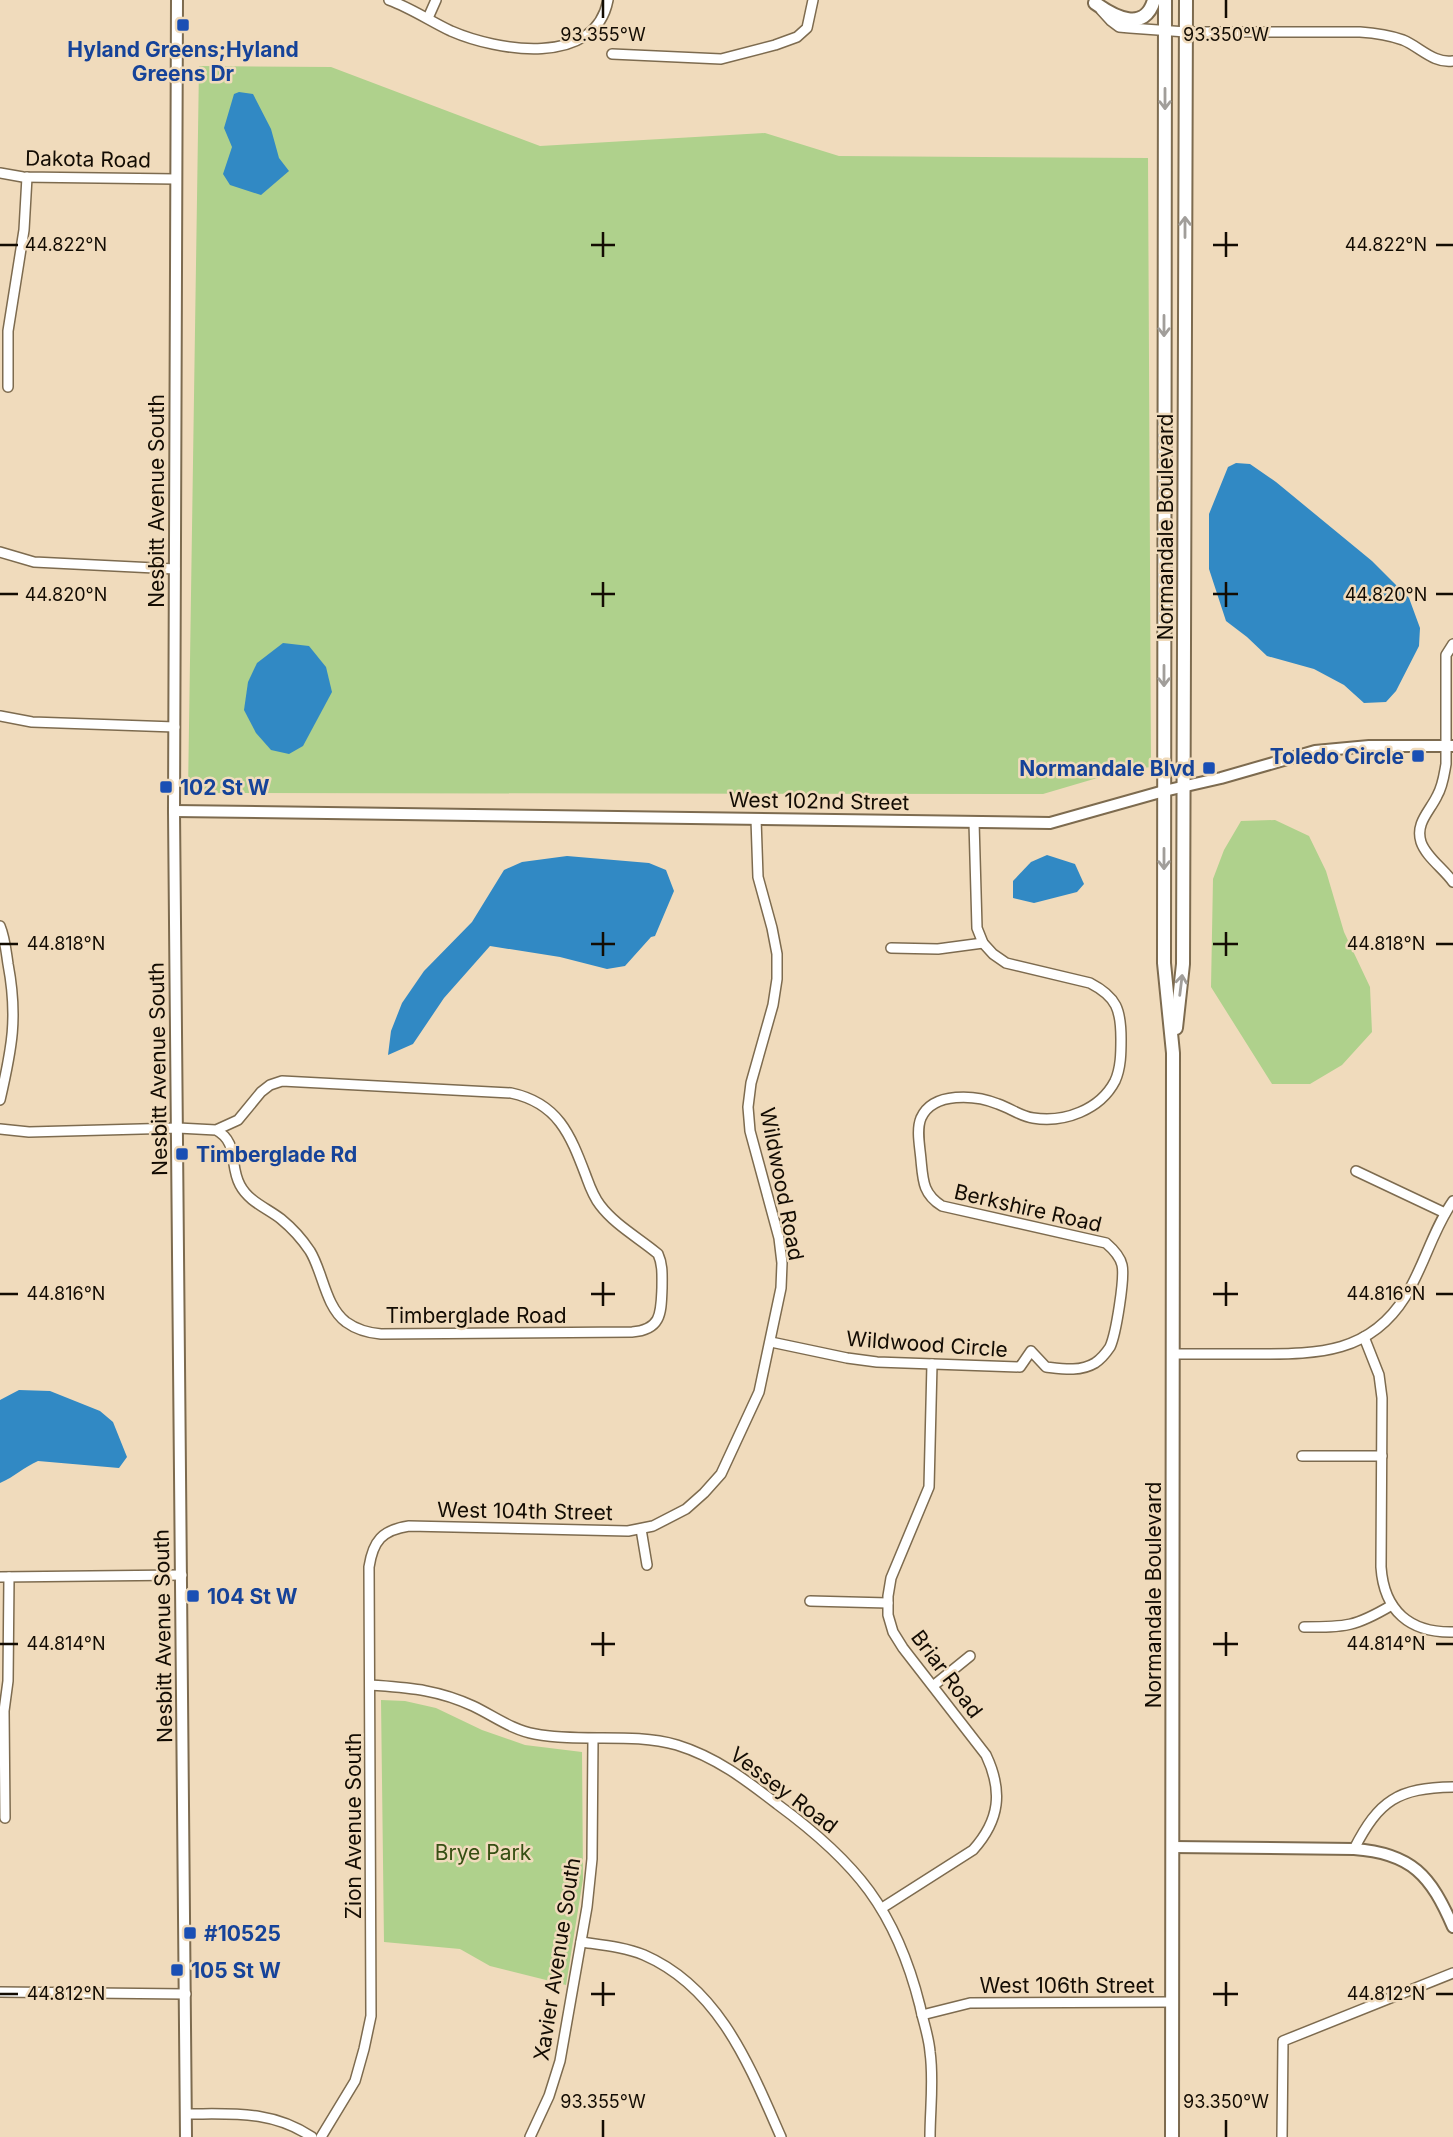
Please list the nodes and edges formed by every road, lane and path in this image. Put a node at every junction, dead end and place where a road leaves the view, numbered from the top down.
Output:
1 (177, 0) edge
2 (389, 0) edge
3 (436, 0) edge
4 (608, 0) edge
5 (813, 0) edge
6 (1154, 0) edge
7 (1165, 0) edge
8 (1186, 0) edge
9 (1095, 1) edge
10 (428, 18) junction
11 (1165, 31) junction
12 (1186, 32) junction
13 (612, 54) dead end
14 (1453, 61) edge
15 (0, 173) edge
16 (27, 177) junction
17 (176, 179) junction
18 (8, 387) dead end
19 (0, 552) edge
20 (175, 569) junction
21 (1453, 644) edge
22 (0, 716) edge
23 (175, 727) junction
24 (1450, 746) edge
25 (1184, 786) junction
26 (1164, 791) junction
27 (174, 811) junction
28 (756, 819) junction
29 (974, 822) junction
30 (1451, 874) edge
31 (0, 926) edge
32 (983, 943) junction
33 (891, 948) dead end
34 (1173, 1053) junction
35 (0, 1100) edge
36 (184, 1128) junction
37 (0, 1129) edge
38 (216, 1130) junction
39 (1356, 1171) dead end
40 (1453, 1202) edge
41 (1445, 1213) junction
42 (1364, 1337) junction
43 (771, 1342) junction
44 (1031, 1351) joint
45 (1174, 1354) junction
46 (932, 1364) junction
47 (759, 1392) joint
48 (1302, 1456) dead end
49 (1382, 1456) junction
50 (409, 1526) joint
51 (641, 1529) junction
52 (647, 1565) dead end
53 (182, 1575) junction
54 (4, 1577) edge
55 (810, 1601) dead end
56 (888, 1603) junction
57 (1392, 1605) junction
58 (1304, 1627) dead end
59 (1453, 1632) edge
60 (970, 1656) dead end
61 (370, 1685) junction
62 (933, 1686) junction
63 (593, 1739) junction
64 (1453, 1787) edge
65 (5, 1818) dead end
66 (1172, 1847) junction
67 (1354, 1849) junction
68 (882, 1908) junction
69 (1453, 1927) edge
70 (581, 1942) junction
71 (1453, 1973) edge
72 (0, 1992) edge
73 (186, 1994) junction
74 (1172, 2002) junction
75 (922, 2015) junction
76 (187, 2114) junction
77 (534, 2136) edge
78 (186, 2137) edge
79 (312, 2137) edge
80 (321, 2137) edge
81 (781, 2137) edge
82 (929, 2137) edge
83 (1172, 2137) edge
84 (1282, 2137) edge

1 - 17 street, Nesbitt Avenue South
2 - 10 street
3 - 10 street
4 - 10 street
5 - 13 street
6 - 9 main road
7 - 11 main road, Normandale Boulevard
8 - 12 main road, Normandale Boulevard
9 - 11 street
11 - 12 street
11 -> 26 main road, Normandale Boulevard
12 - 14 street
25 -> 12 main road, Normandale Boulevard
15 - 16 street, Dakota Road
16 - 17 street, Dakota Road
16 - 18 street
17 - 20 street, Nesbitt Avenue South
19 - 20 street
20 - 23 street, Nesbitt Avenue South
21 - 24 street
22 - 23 street
23 - 27 street, Nesbitt Avenue South
24 - 25 street, West 102nd Street
24 - 30 street
25 - 26 street, West 102nd Street
34 -> 25 main road, Normandale Boulevard
26 - 29 street, West 102nd Street
26 -> 34 main road, Normandale Boulevard
27 - 28 street, West 102nd Street
27 - 36 street, Nesbitt Avenue South
28 - 29 street, West 102nd Street
28 - 43 street, Wildwood Road
29 - 32 street
31 - 35 street
32 - 33 street
32 - 44 street, Berkshire Road
34 - 45 main road, Normandale Boulevard
36 - 37 street
36 - 38 street
36 - 53 street, Nesbitt Avenue South
38 - 38 street, Timberglade Road
39 - 41 street
40 - 41 street
41 - 42 street
42 - 45 street
42 - 49 street
43 - 46 street, Wildwood Circle
43 - 47 street, Wildwood Road
44 - 46 street, Wildwood Circle
45 - 66 main road, Normandale Boulevard
46 - 56 street, Briar Road
47 - 51 street, West 104th Street
48 - 49 street
49 - 57 street
50 - 51 street, West 104th Street
50 - 61 street, Zion Avenue South
51 - 52 street, West 104th Street
53 - 54 street
53 - 73 street, Nesbitt Avenue South
54 - 65 street
55 - 56 street
56 - 62 street, Briar Road
57 - 58 street
57 - 59 street
60 - 62 street
61 - 63 street, Vessey Road
61 - 80 street, Zion Avenue South
62 - 68 street, Briar Road
63 - 68 street, Vessey Road
63 - 70 street, Xavier Avenue South
64 - 67 street
66 - 67 street
66 - 74 main road, Normandale Boulevard
67 - 69 street
68 - 75 street, Vessey Road
70 - 77 street, Xavier Avenue South
70 - 81 street
71 - 84 street
72 - 73 street
73 - 76 street, Nesbitt Avenue South
74 - 75 street, West 106th Street
74 - 83 main road, Normandale Boulevard
75 - 82 street, Vessey Road
76 - 78 street, Nesbitt Avenue South
76 - 79 street

